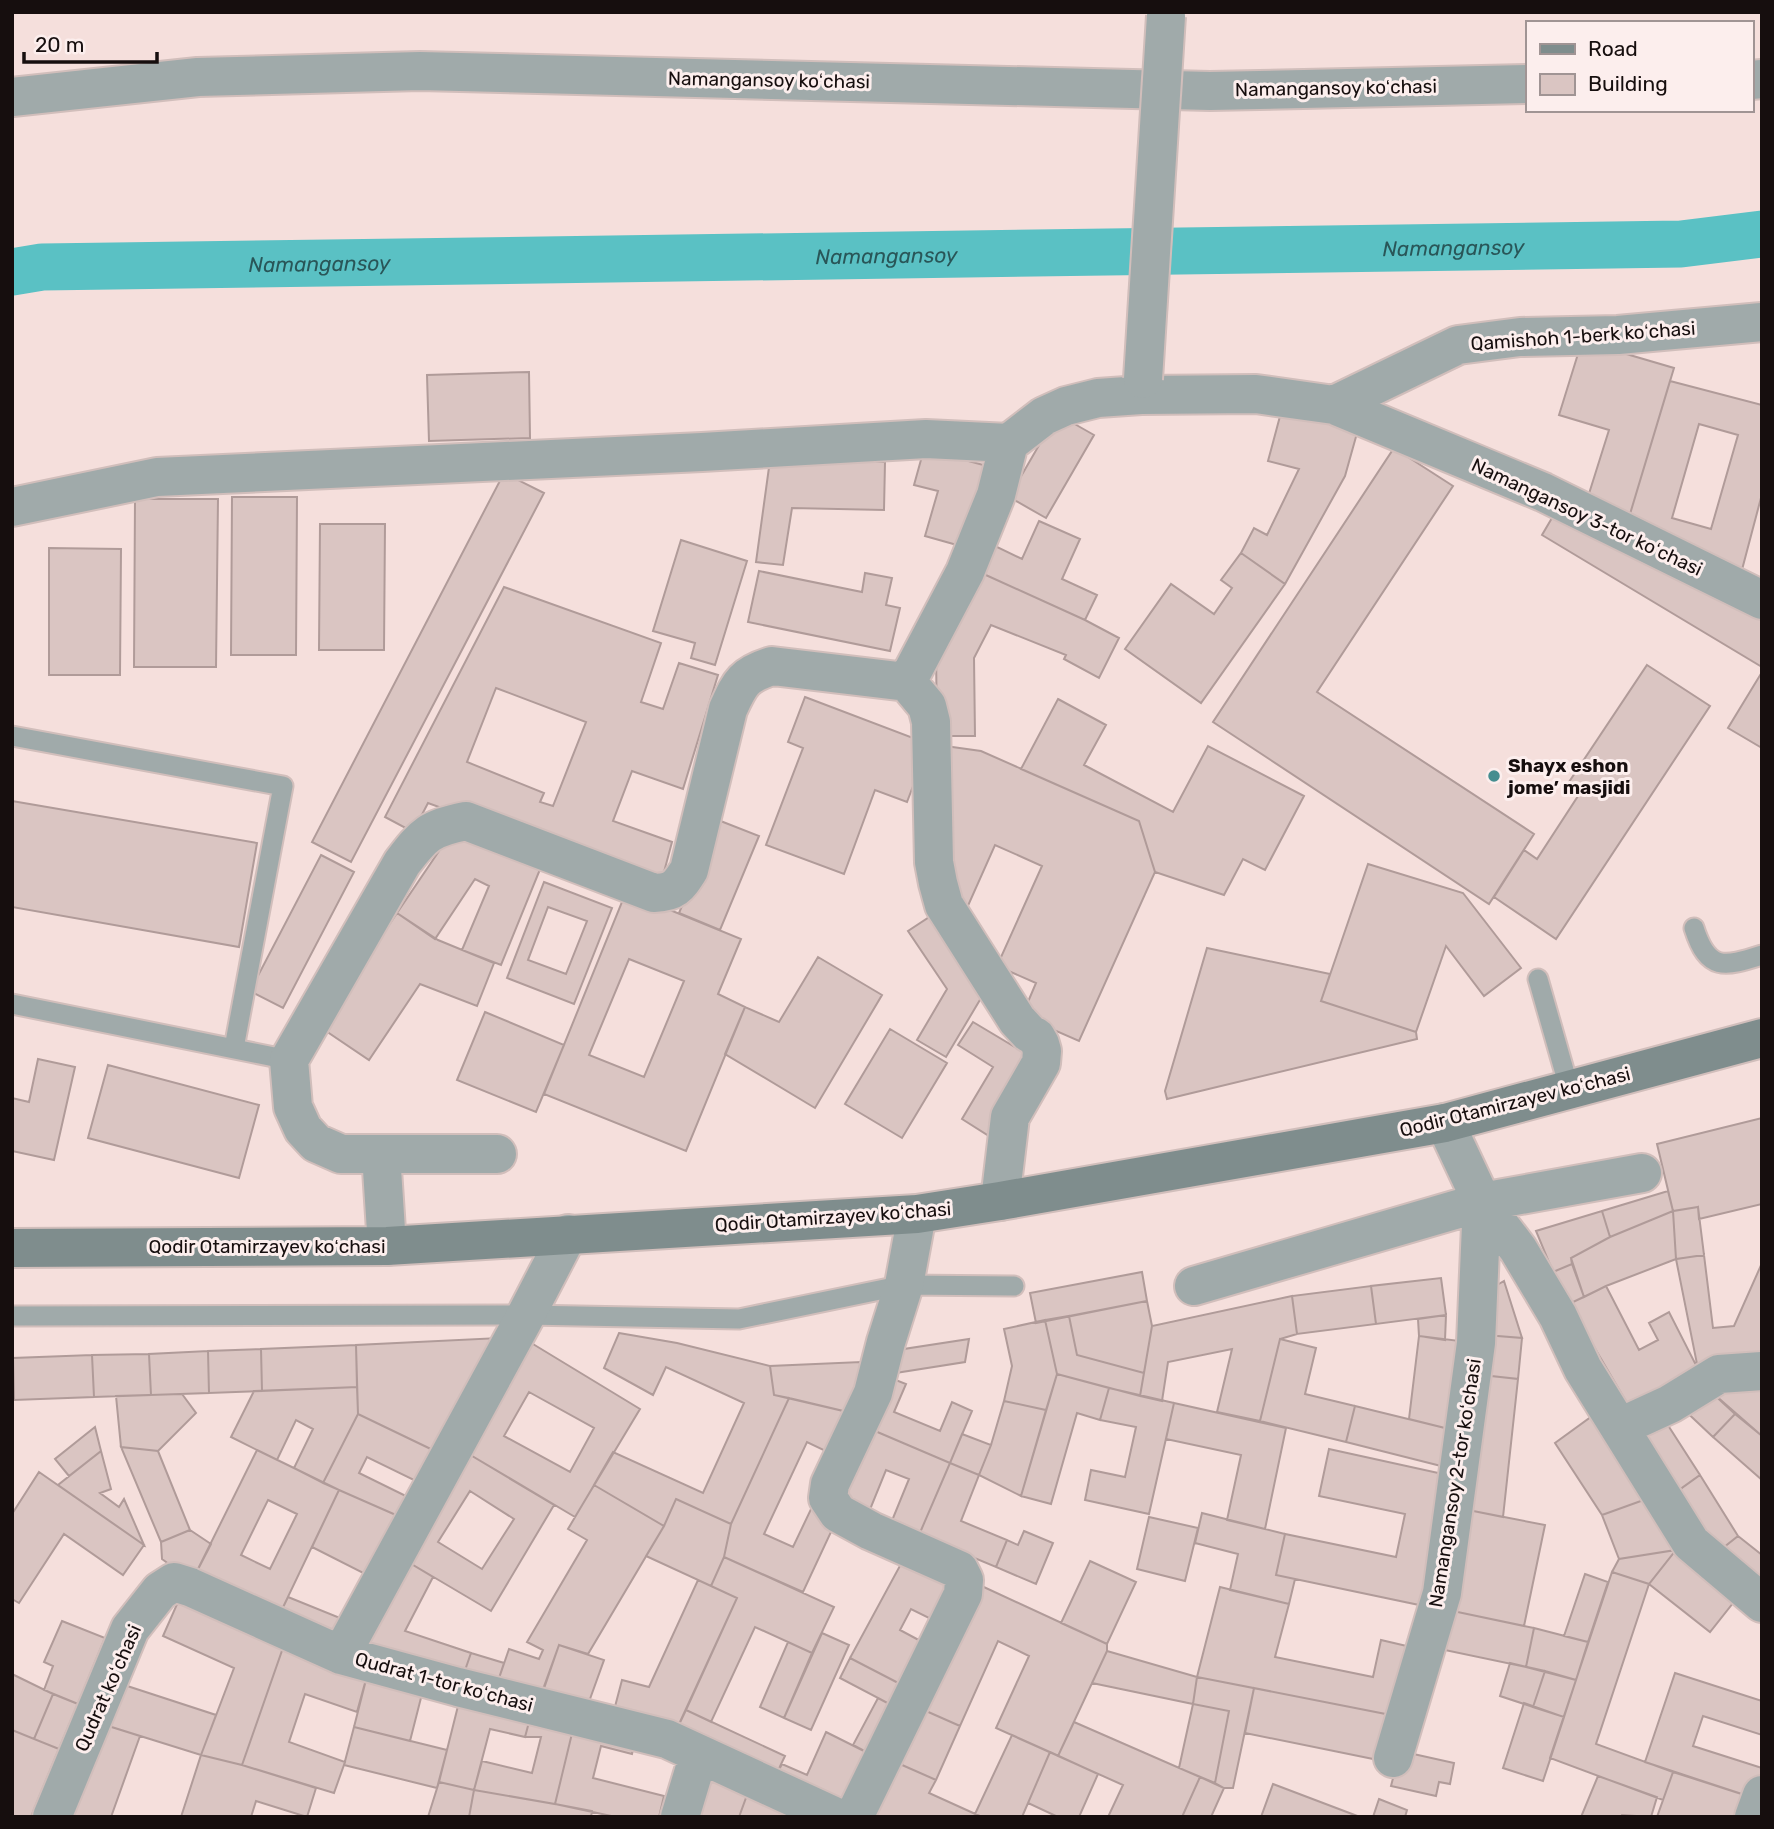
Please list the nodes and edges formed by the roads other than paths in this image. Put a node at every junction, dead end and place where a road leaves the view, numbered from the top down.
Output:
1 (1166, 14) edge
2 (1526, 84) edge
3 (12, 97) edge
4 (1762, 322) edge
5 (1142, 387) junction
6 (1334, 405) junction
7 (1009, 443) junction
8 (12, 507) edge
9 (1762, 600) edge
10 (907, 682) junction
11 (12, 736) edge
12 (1694, 928) dead end
13 (1762, 955) edge
14 (1538, 979) dead end
15 (12, 1004) edge
16 (1762, 1038) edge
17 (233, 1048) junction
18 (289, 1060) junction
19 (1570, 1091) junction
20 (1445, 1123) junction
21 (381, 1154) junction
22 (497, 1154) dead end
23 (1642, 1172) dead end
24 (1000, 1201) junction
25 (1482, 1202) junction
26 (917, 1214) junction
27 (568, 1234) junction
28 (387, 1246) junction
29 (12, 1248) edge
30 (904, 1285) junction
31 (1014, 1286) dead end
32 (1194, 1286) dead end
33 (527, 1315) junction
34 (12, 1316) edge
35 (1762, 1371) edge
36 (1620, 1427) junction
37 (1762, 1602) edge
38 (341, 1654) junction
39 (699, 1754) junction
40 (1393, 1758) dead end
41 (1762, 1795) edge
42 (52, 1817) edge
43 (680, 1817) edge
44 (836, 1817) edge
45 (854, 1817) edge
46 (1754, 1817) edge

1 - 5 street, bridge
2 - 3 street, Namangansoy koʻchasi
4 - 6 street, Qamishoh 1-berk koʻchasi
5 - 6 street, Namangansoy 3-tor koʻchasi
5 - 7 street, Namangansoy 3-tor koʻchasi
6 - 9 street, Namangansoy 3-tor koʻchasi
7 - 8 street
7 - 10 street
10 - 18 street
10 - 24 street
11 - 17 lane
12 - 13 lane
14 - 19 lane
15 - 17 lane
16 - 19 main road, Qodir Otamirzayev koʻchasi
17 - 18 lane
18 - 21 street
19 - 20 main road, Qodir Otamirzayev koʻchasi
20 - 24 main road, Qodir Otamirzayev koʻchasi
20 - 25 street, Namangansoy 2-tor koʻchasi
21 - 22 street
21 - 28 street
23 - 25 street
24 - 26 main road, Qodir Otamirzayev koʻchasi
25 - 32 street
25 - 36 street, Namangansoy 2-tor koʻchasi
25 - 40 street, Namangansoy 2-tor koʻchasi
26 - 27 main road, Qodir Otamirzayev koʻchasi
26 - 30 street
27 - 28 main road, Qodir Otamirzayev koʻchasi
27 - 33 street, Qudrat 1-tor koʻchasi
28 - 29 main road, Qodir Otamirzayev koʻchasi
30 - 31 lane
30 - 33 lane
30 - 45 street
33 - 34 lane
33 - 38 street, Qudrat 1-tor koʻchasi
35 - 36 street
36 - 37 street, Namangansoy 2-tor koʻchasi
38 - 39 street, Qudrat 1-tor koʻchasi
38 - 42 street, Qudrat koʻchasi
39 - 43 street
39 - 44 street, Qudrat 1-tor koʻchasi
41 - 46 street

